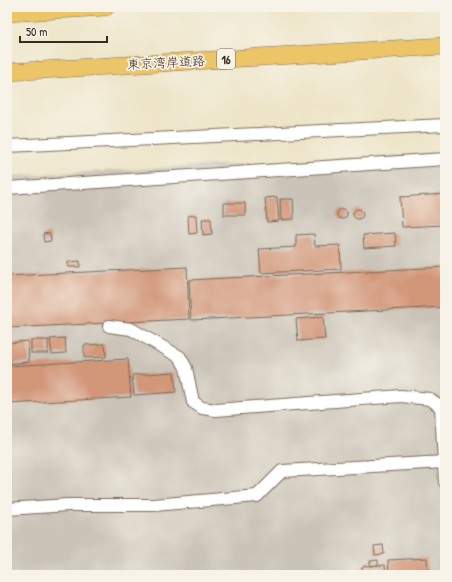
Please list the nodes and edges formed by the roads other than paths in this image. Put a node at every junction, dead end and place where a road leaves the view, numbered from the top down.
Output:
1 (106, 7) edge
2 (7, 13) edge
3 (445, 46) edge
4 (7, 72) edge
5 (445, 125) edge
6 (7, 146) edge
7 (445, 159) edge
8 (7, 188) edge
9 (109, 326) dead end
10 (443, 404) edge
11 (444, 462) edge
12 (445, 482) edge
13 (7, 509) edge

1 - 2 highway
3 - 4 highway, 東京湾岸道路 / 16
5 - 6 street
7 - 8 street
9 - 10 street
10 - 11 street
11 - 12 street
11 - 13 street

